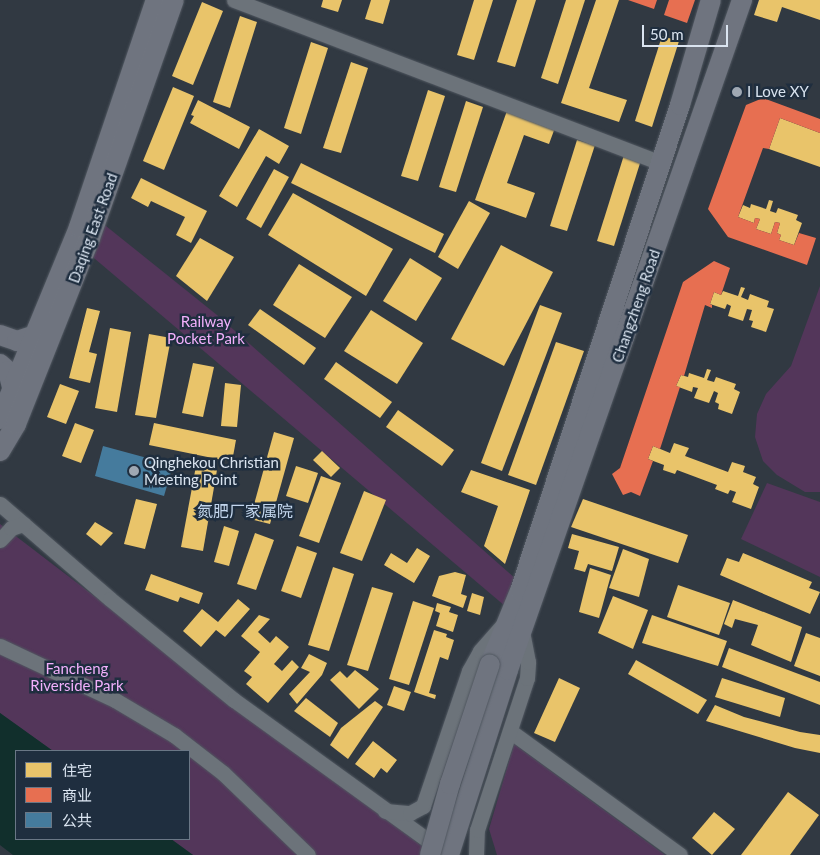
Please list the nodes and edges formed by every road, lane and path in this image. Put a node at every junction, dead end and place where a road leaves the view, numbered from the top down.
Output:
1 (156, 0) edge
2 (174, 0) edge
3 (234, 0) edge
4 (711, 0) edge
5 (742, 0) edge
6 (660, 164) junction
7 (36, 334) junction
8 (0, 335) edge
9 (0, 364) edge
10 (14, 390) junction
11 (0, 419) edge
12 (0, 451) edge
13 (2, 506) edge
14 (23, 524) junction
15 (2, 536) edge
16 (521, 620) junction
17 (0, 646) edge
18 (499, 667) junction
19 (510, 730) junction
20 (423, 806) junction
21 (384, 811) junction
22 (477, 830) junction
23 (414, 832) junction
24 (308, 855) edge
25 (430, 855) edge
26 (448, 855) edge
27 (468, 855) edge
28 (476, 855) edge
29 (680, 855) edge

1 - 7 main road, Daqing East Road
2 - 12 main road, Daqing East Road
3 - 6 street
4 - 6 main road, Changzheng Road
5 - 16 main road, Changzheng Road
6 - 16 main road, Changzheng Road
7 - 8 main road
7 - 10 main road, Daqing East Road
9 - 10 main road
10 - 11 main road, Daqing East Road
13 - 14 street
13 - 15 street
14 - 15 street
14 - 21 street
16 - 18 main road
16 - 19 street
16 - 20 street
17 - 24 street
18 - 25 main road, bridge
18 - 26 main road
19 - 22 street
19 - 29 street
20 - 21 street
20 - 23 street
21 - 23 street
22 - 27 street
22 - 28 street
23 - 26 street

